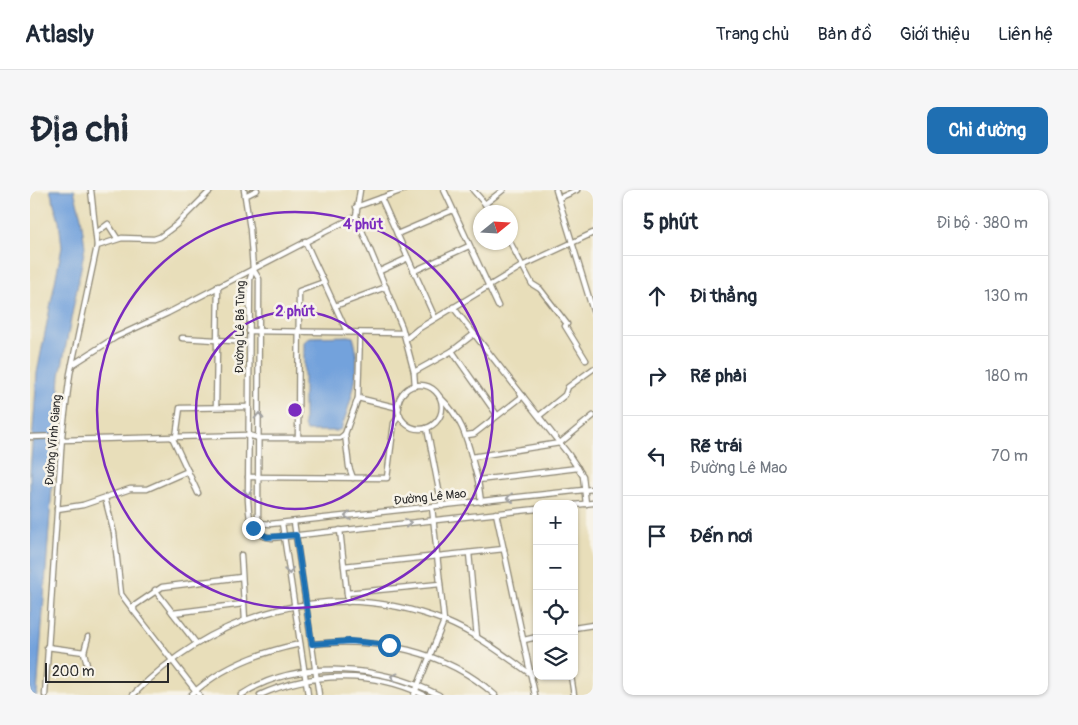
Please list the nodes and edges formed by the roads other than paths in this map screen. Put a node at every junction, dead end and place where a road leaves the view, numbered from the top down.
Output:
1 (91, 190) edge
2 (211, 190) edge
3 (244, 190) edge
4 (257, 190) edge
5 (360, 190) edge
6 (403, 190) edge
7 (444, 190) edge
8 (473, 190) edge
9 (503, 190) edge
10 (556, 190) edge
11 (577, 190) edge
12 (245, 196) junction
13 (381, 198) junction
14 (559, 198) junction
15 (485, 204) joint
16 (356, 206) junction
17 (454, 210) junction
18 (356, 216) junction
19 (96, 233) junction
20 (593, 233) edge
21 (397, 234) junction
22 (117, 238) junction
23 (305, 241) junction
24 (573, 244) junction
25 (97, 246) junction
26 (469, 246) junction
27 (514, 250) edge
28 (408, 258) junction
29 (522, 266) junction
30 (253, 269) junction
31 (380, 271) junction
32 (414, 271) junction
33 (324, 282) junction
34 (218, 286) junction
35 (487, 286) junction
36 (386, 287) junction
37 (335, 306) junction
38 (498, 306) dead end
39 (453, 307) junction
40 (593, 311) edge
41 (435, 318) junction
42 (249, 331) junction
43 (260, 331) junction
44 (299, 332) junction
45 (347, 332) junction
46 (360, 333) junction
47 (474, 334) junction
48 (405, 336) junction
49 (182, 338) dead end
50 (217, 339) junction
51 (249, 342) junction
52 (452, 351) junction
53 (586, 360) dead end
54 (72, 365) junction
55 (593, 370) edge
56 (414, 372) junction
57 (415, 386) junction
58 (439, 396) junction
59 (523, 396) junction
60 (358, 398) junction
61 (216, 406) junction
62 (248, 407) junction
63 (399, 408) junction
64 (400, 415) junction
65 (497, 415) junction
66 (539, 416) junction
67 (593, 416) edge
68 (427, 428) junction
69 (345, 434) junction
70 (248, 435) junction
71 (467, 435) junction
72 (30, 437) edge
73 (174, 437) junction
74 (62, 438) junction
75 (259, 438) junction
76 (298, 438) junction
77 (560, 443) junction
78 (472, 457) junction
79 (578, 468) junction
80 (188, 471) junction
81 (248, 476) junction
82 (259, 477) junction
83 (354, 478) junction
84 (478, 480) junction
85 (593, 489) edge
86 (584, 490) junction
87 (198, 493) dead end
88 (104, 498) junction
89 (481, 502) junction
90 (593, 503) edge
91 (586, 504) junction
92 (578, 505) edge
93 (442, 506) junction
94 (432, 507) junction
95 (57, 509) junction
96 (533, 509) edge
97 (496, 513) junction
98 (432, 520) junction
99 (294, 522) junction
100 (282, 523) junction
101 (270, 524) joint
102 (340, 530) junction
103 (296, 535) junction
104 (284, 536) junction
105 (272, 538) joint
106 (504, 549) junction
107 (469, 553) junction
108 (241, 555) dead end
109 (436, 556) junction
110 (344, 566) junction
111 (242, 577) junction
112 (440, 584) junction
113 (155, 590) junction
114 (347, 593) junction
115 (348, 602) junction
116 (243, 604) junction
117 (306, 604) junction
118 (294, 607) junction
119 (133, 610) junction
120 (172, 612) junction
121 (245, 620) junction
122 (444, 621) junction
123 (593, 625) edge
124 (578, 627) edge
125 (88, 637) dead end
126 (477, 637) junction
127 (533, 638) edge
128 (524, 640) junction
129 (196, 643) junction
130 (300, 644) junction
131 (312, 644) junction
132 (47, 647) junction
133 (84, 652) junction
134 (430, 656) junction
135 (172, 659) junction
136 (88, 670) dead end
137 (316, 671) junction
138 (304, 673) junction
139 (532, 675) junction
140 (317, 679) junction
141 (305, 680) junction
142 (572, 680) edge
143 (418, 684) junction
144 (197, 693) edge
145 (415, 693) edge
146 (45, 695) edge
147 (133, 695) edge
148 (191, 695) edge
149 (241, 695) edge
150 (260, 695) edge
151 (308, 695) edge
152 (319, 695) edge
153 (424, 695) edge
154 (439, 695) edge
155 (495, 695) edge
156 (535, 695) edge
157 (574, 695) edge

1 - 19 street, Đường Vĩnh Giang
2 - 22 street
3 - 12 street
4 - 12 street
5 - 16 street
6 - 13 street
7 - 17 street
8 - 15 street
9 - 15 street
10 - 14 street
11 - 14 street
12 - 30 street
13 - 16 street
13 - 21 street
14 - 24 street
16 - 18 street
17 - 21 street
17 - 26 street
18 - 23 street
18 - 31 street
19 - 22 street
19 - 25 street, Đường Vĩnh Giang
20 - 24 street
21 - 28 street
22 - 25 street
23 - 30 street
23 - 33 street
24 - 29 street
24 - 40 street
25 - 54 street, Đường Vĩnh Giang
26 - 32 street
26 - 35 street
27 - 29 street
28 - 31 street
28 - 32 street
29 - 35 street
29 - 53 street
30 - 34 street
30 - 42 street, Đường Lê Bá Tùng
30 - 43 street, Đường Lê Bá Tùng
31 - 36 street
32 - 41 street
33 - 37 street
33 - 44 street
34 - 50 street
34 - 54 street
35 - 38 street
35 - 39 street
36 - 37 street
36 - 48 street
37 - 45 street
39 - 41 street
39 - 47 street
41 - 48 street
42 - 43 street
42 - 51 street, Đường Lê Bá Tùng
43 - 44 street
75 -> 43 street, Đường Lê Bá Tùng
44 - 45 street
44 - 76 street
45 - 46 street
46 - 48 street
46 - 60 street
47 - 52 street
47 - 59 street
48 - 56 street
49 - 50 street
50 - 51 street
50 - 61 street
51 - 62 street, Đường Lê Bá Tùng
52 - 56 street
52 - 65 street
54 - 74 street, Đường Vĩnh Giang
55 - 66 street
56 - 57 street
57 - 58 street
57 - 63 street
58 - 68 street
58 - 71 street
59 - 65 street
59 - 66 street
60 - 63 street
60 - 69 street
61 - 62 street
61 - 73 street
62 - 70 street, Đường Lê Bá Tùng
63 - 64 street
64 - 68 street
64 - 83 street
65 - 71 street
66 - 77 street
67 - 77 street
68 - 93 street
69 - 76 street
69 - 83 street
70 - 73 street
70 - 75 street
70 - 81 street, Đường Lê Bá Tùng
71 - 78 street
72 - 74 street
73 - 74 street
73 - 80 street
74 - 95 street, Đường Vĩnh Giang
75 - 76 street
75 - 82 street, Đường Lê Bá Tùng
77 - 78 street
77 - 79 street
78 - 84 street
79 - 84 street
79 - 86 street
80 - 87 street
80 - 88 street
81 - 82 street
81 -> 105 street, Đường Lê Bá Tùng
82 - 83 street
82 - 101 street, Đường Lê Bá Tùng
84 - 89 street
85 - 86 street, Đường Lê Mao
86 -> 89 street, Đường Lê Mao
86 - 91 street
88 - 95 street
88 - 119 street
89 - 93 street, Đường Lê Mao
90 - 91 street
91 - 92 street
93 - 94 street, Đường Lê Mao
94 - 98 street
94 -> 99 street, Đường Lê Mao
95 - 132 street, Đường Vĩnh Giang
96 - 97 street, Đường Lê Mao
97 - 98 street, Đường Lê Mao
97 - 106 street
102 -> 98 street, Đường Lê Mao
98 - 109 street
99 - 100 street, Đường Lê Mao
99 - 103 street
100 - 101 street, Đường Lê Mao
100 - 104 street
102 - 103 street, Đường Lê Mao
102 - 110 street
103 - 104 street, Đường Lê Mao
103 - 117 street
104 - 105 street, Đường Lê Mao
104 -> 118 street
106 - 107 street
106 - 128 street
107 - 109 street
107 - 126 street
108 - 111 street
109 - 110 street
109 - 112 street
110 - 114 street
111 - 113 street
111 - 116 street
112 - 114 street
112 - 122 street
113 - 119 street
113 - 120 street
114 - 115 street
115 - 117 street
115 - 122 street
116 - 120 street
116 - 121 street
117 - 118 street
117 - 131 street
118 - 121 street
118 - 130 street
119 - 135 street
120 - 129 street
121 - 129 street
122 - 126 street
122 - 134 street
123 - 124 street
125 - 133 street
126 - 139 street
127 - 128 street
128 - 139 street
129 - 135 street
130 - 138 street
130 - 144 street
131 - 134 street
131 - 137 street
132 - 133 street
132 - 146 street, Đường Vĩnh Giang
133 - 136 street
134 - 143 street
134 - 155 street
135 - 144 street
135 - 147 street
137 - 138 street
137 - 140 street
143 -> 137 street
138 - 141 street
138 - 149 street
139 - 156 street
140 - 141 street
140 - 145 street
140 - 152 street
141 - 150 street
141 - 151 street
142 - 157 street
143 - 145 street
143 - 154 street
144 - 148 street
145 - 153 street

